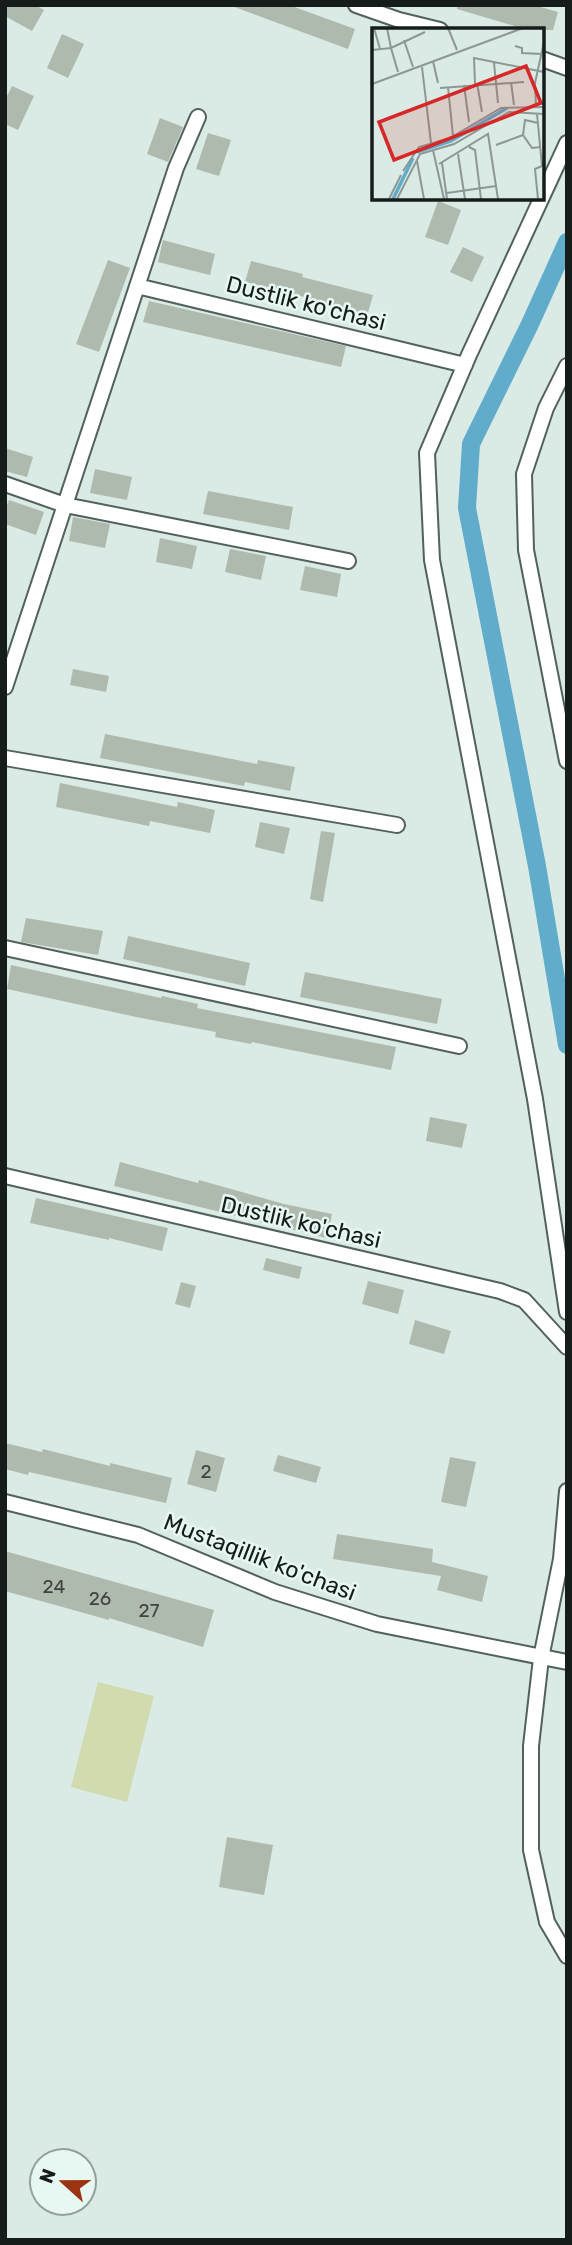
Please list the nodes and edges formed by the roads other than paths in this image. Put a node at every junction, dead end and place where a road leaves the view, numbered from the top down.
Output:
1 (356, 5) edge
2 (432, 28) edge
3 (544, 60) edge
4 (567, 68) edge
5 (198, 117) dead end
6 (567, 143) edge
7 (544, 193) edge
8 (541, 200) edge
9 (137, 286) junction
10 (465, 365) junction
11 (567, 366) edge
12 (5, 484) edge
13 (65, 505) junction
14 (348, 561) dead end
15 (5, 687) edge
16 (5, 758) edge
17 (567, 761) edge
18 (397, 825) dead end
19 (5, 948) edge
20 (459, 1046) dead end
21 (5, 1176) edge
22 (567, 1312) edge
23 (567, 1347) edge
24 (567, 1491) edge
25 (5, 1502) edge
26 (541, 1658) junction
27 (567, 1662) edge
28 (567, 1956) edge

1 - 2 street
3 - 4 street
5 - 9 street
6 - 7 street
8 - 10 street
9 - 10 street, Dustlik ko'chasi
9 - 13 street
10 - 22 street
11 - 17 street
12 - 13 street
13 - 14 street
13 - 15 street
16 - 18 street
19 - 20 street
21 - 23 street, Dustlik ko'chasi
24 - 26 street
25 - 26 street, Mustaqillik ko'chasi
26 - 27 street, Mustaqillik ko'chasi
26 - 28 street

